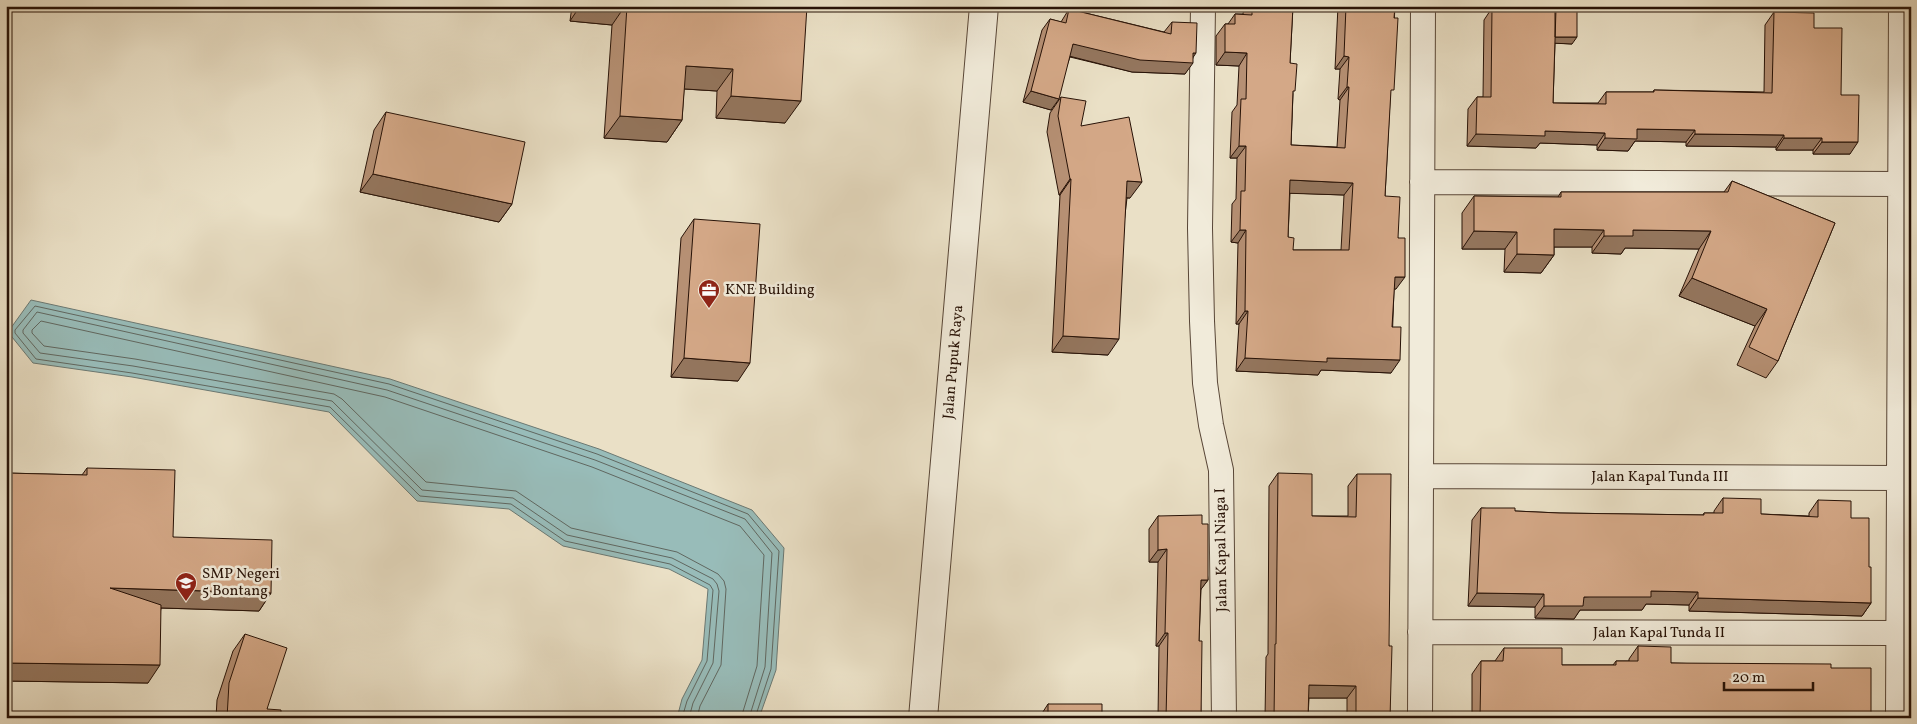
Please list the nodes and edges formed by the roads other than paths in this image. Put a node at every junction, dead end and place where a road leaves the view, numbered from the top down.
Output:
1 (984, 6) edge
2 (1203, 6) edge
3 (1423, 6) edge
4 (1901, 6) edge
5 (1422, 182) junction
6 (1900, 184) junction
7 (1905, 319) edge
8 (1903, 465) edge
9 (1421, 476) junction
10 (1420, 632) junction
11 (1898, 633) junction
12 (923, 718) edge
13 (1224, 718) edge
14 (1420, 718) edge
15 (1898, 718) edge

1 - 12 street, Jalan Pupuk Raya
2 - 13 street, Jalan Kapal Niaga I
3 - 5 street
4 - 6 street
5 - 6 street
5 - 9 street
6 - 7 street
7 - 8 street
8 - 9 street, Jalan Kapal Tunda III
8 - 11 street
9 - 10 street
10 - 11 street, Jalan Kapal Tunda II
10 - 14 street
11 - 15 street

